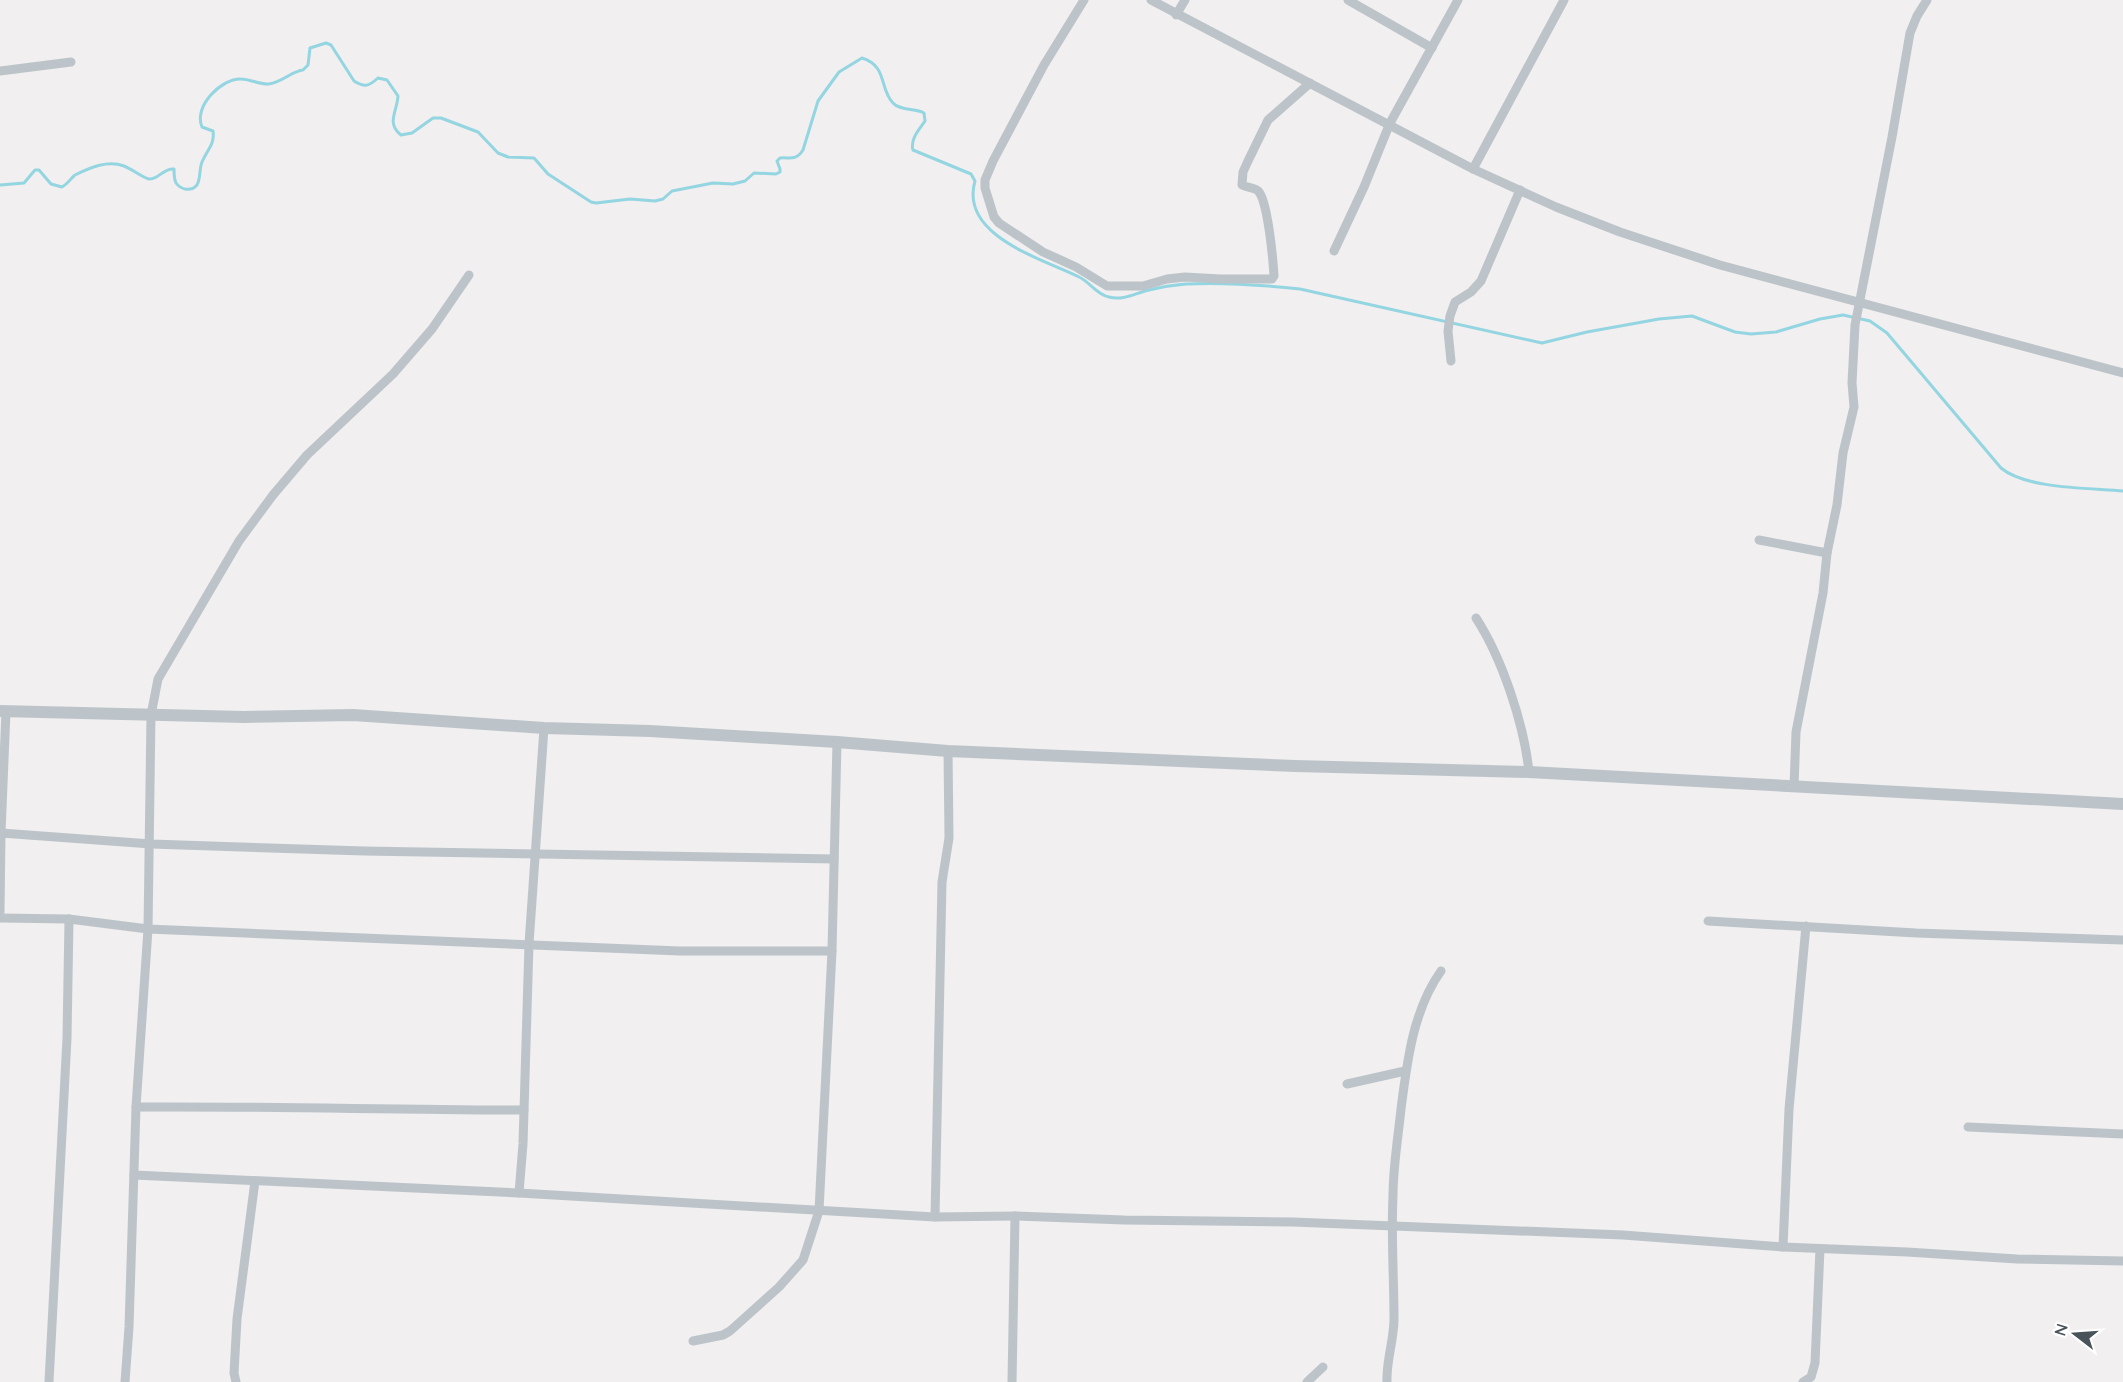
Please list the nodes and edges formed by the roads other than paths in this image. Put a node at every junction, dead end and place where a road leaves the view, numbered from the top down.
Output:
1 (1084, 0) edge
2 (1151, 0) edge
3 (1185, 0) edge
4 (1348, 0) edge
5 (1458, 0) edge
6 (1564, 0) edge
7 (1928, 0) edge
8 (1176, 15) junction
9 (1432, 48) junction
10 (71, 62) dead end
11 (0, 71) edge
12 (1310, 83) junction
13 (1389, 123) junction
14 (1473, 169) junction
15 (1520, 190) junction
16 (1334, 251) dead end
17 (468, 275) dead end
18 (1859, 306) junction
19 (1450, 361) dead end
20 (2123, 373) edge
21 (1759, 540) dead end
22 (1827, 553) junction
23 (1476, 618) dead end
24 (3, 711) edge
25 (152, 715) junction
26 (544, 728) junction
27 (837, 742) junction
28 (948, 751) junction
29 (1529, 772) junction
30 (1794, 787) junction
31 (2123, 804) edge
32 (1, 833) edge
33 (151, 844) junction
34 (534, 855) junction
35 (834, 859) junction
36 (0, 912) edge
37 (0, 918) edge
38 (69, 919) junction
39 (1708, 921) dead end
40 (1806, 927) junction
41 (148, 928) junction
42 (2123, 940) edge
43 (529, 944) junction
44 (832, 951) junction
45 (1441, 970) dead end
46 (1405, 1071) junction
47 (1347, 1084) dead end
48 (136, 1107) junction
49 (524, 1110) junction
50 (1968, 1127) dead end
51 (2123, 1134) edge
52 (134, 1175) junction
53 (255, 1180) junction
54 (519, 1193) junction
55 (819, 1211) junction
56 (1015, 1216) junction
57 (935, 1217) junction
58 (1394, 1226) junction
59 (1783, 1247) junction
60 (1820, 1248) junction
61 (2123, 1261) edge
62 (693, 1341) dead end
63 (1323, 1367) dead end
64 (49, 1382) edge
65 (125, 1382) edge
66 (236, 1382) edge
67 (1012, 1382) edge
68 (1307, 1382) edge
69 (1387, 1382) edge
70 (1803, 1382) edge

1 - 12 street
2 - 8 street
3 - 8 street
4 - 9 street
5 - 9 street
6 - 14 street
7 - 18 street
8 - 12 street
9 - 13 street
10 - 11 street
12 - 13 street
13 - 14 street
13 - 16 street
14 - 15 street
15 - 18 street
15 - 19 street
17 - 25 street
18 - 20 street
18 - 22 street
21 - 22 street
22 - 30 street
23 - 29 street
24 - 25 street
24 - 32 street
25 - 26 street
25 - 33 street
26 - 27 street
26 - 34 street
27 - 28 street
27 - 35 street
28 - 29 street
28 - 57 street
29 - 30 street
30 - 31 street
32 - 33 street
32 - 36 street
33 - 34 street
33 - 41 street
34 - 35 street
34 - 43 street
35 - 44 street
37 - 38 street
38 - 41 street
38 - 64 street
39 - 40 street
40 - 42 street
40 - 59 street
41 - 43 street
41 - 48 street
43 - 44 street
43 - 49 street
44 - 55 street
45 - 46 street
46 - 47 street
46 - 58 street
48 - 49 street
48 - 52 street
49 - 54 street
50 - 51 street
52 - 53 street
52 - 65 street
53 - 54 street
53 - 66 street
54 - 55 street
55 - 57 street
55 - 62 street
56 - 57 street
56 - 58 street
56 - 67 street
58 - 59 street
58 - 69 street
59 - 60 street
60 - 61 street
60 - 70 street
63 - 68 street

